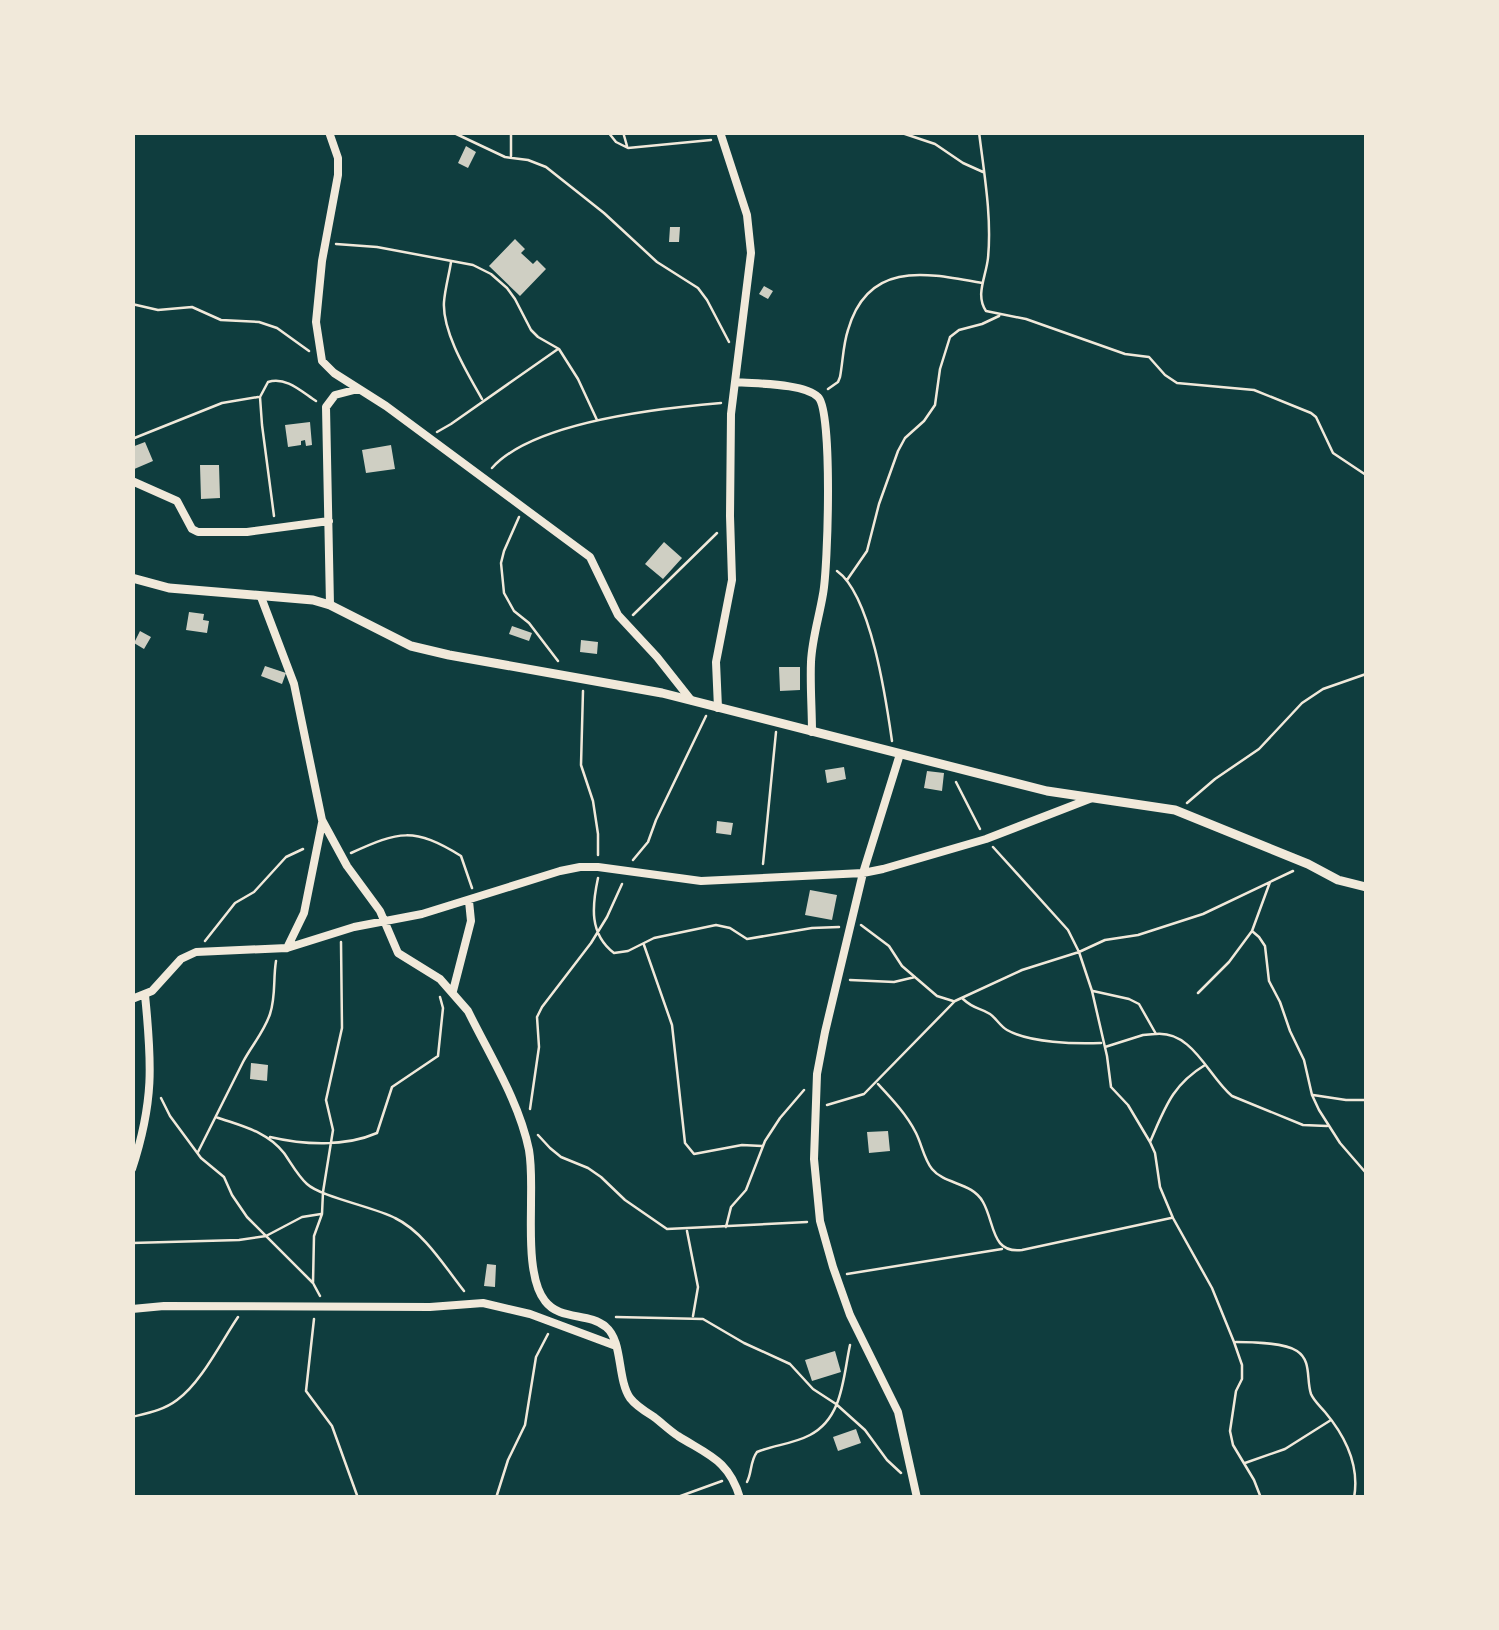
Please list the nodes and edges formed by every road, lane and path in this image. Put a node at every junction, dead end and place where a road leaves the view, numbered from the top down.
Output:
1 (330, 132) edge
2 (452, 132) edge
3 (511, 132) edge
4 (608, 132) edge
5 (623, 132) edge
6 (899, 132) edge
7 (979, 132) edge
8 (721, 136) edge
9 (628, 148) junction
10 (512, 158) junction
11 (983, 172) junction
12 (325, 243) junction
13 (451, 262) junction
14 (983, 283) junction
15 (132, 304) edge
16 (1003, 314) junction
17 (559, 349) junction
18 (322, 361) junction
19 (739, 361) junction
20 (736, 382) junction
21 (358, 389) junction
22 (816, 394) junction
23 (260, 396) junction
24 (483, 400) junction
25 (733, 402) junction
26 (326, 407) junction
27 (597, 420) junction
28 (427, 437) junction
29 (132, 439) edge
30 (1366, 475) edge
31 (482, 478) junction
32 (132, 481) edge
33 (523, 507) junction
34 (730, 516) junction
35 (330, 521) junction
36 (275, 530) junction
37 (826, 567) junction
38 (132, 578) edge
39 (848, 580) junction
40 (261, 597) junction
41 (330, 606) junction
42 (625, 623) junction
43 (1366, 674) edge
44 (572, 678) junction
45 (584, 680) junction
46 (691, 700) junction
47 (714, 707) junction
48 (778, 721) junction
49 (812, 732) junction
50 (897, 754) junction
51 (950, 767) junction
52 (1092, 798) junction
53 (1180, 812) junction
54 (322, 820) junction
55 (986, 838) junction
56 (318, 843) junction
57 (342, 858) junction
58 (1308, 864) junction
59 (600, 867) junction
60 (621, 870) junction
61 (863, 873) junction
62 (635, 874) junction
63 (762, 879) junction
64 (1271, 881) junction
65 (1366, 886) edge
66 (472, 900) junction
67 (384, 922) junction
68 (851, 922) junction
69 (341, 931) junction
70 (1252, 931) junction
71 (598, 934) junction
72 (644, 943) junction
73 (282, 948) junction
74 (196, 952) junction
75 (1079, 952) junction
76 (431, 972) junction
77 (915, 976) junction
78 (838, 979) junction
79 (1092, 991) junction
80 (453, 992) junction
81 (1198, 993) dead end
82 (145, 995) junction
83 (962, 998) junction
84 (132, 999) edge
85 (955, 1001) junction
86 (1156, 1034) junction
87 (1103, 1045) junction
88 (1206, 1064) junction
89 (151, 1074) junction
90 (817, 1080) junction
91 (876, 1082) junction
92 (1312, 1095) junction
93 (1366, 1100) edge
94 (814, 1109) junction
95 (216, 1117) junction
96 (531, 1120) dead end
97 (1327, 1126) junction
98 (534, 1130) dead end
99 (266, 1136) junction
100 (331, 1142) junction
101 (1150, 1142) junction
102 (762, 1146) junction
103 (198, 1152) junction
104 (132, 1169) edge
105 (1366, 1174) edge
106 (323, 1192) junction
107 (322, 1214) junction
108 (1173, 1218) junction
109 (820, 1221) junction
110 (726, 1227) junction
111 (687, 1229) junction
112 (266, 1236) junction
113 (132, 1243) edge
114 (1004, 1249) junction
115 (836, 1276) junction
116 (313, 1283) junction
117 (472, 1303) junction
118 (244, 1307) junction
119 (319, 1308) junction
120 (133, 1309) edge
121 (692, 1318) junction
122 (595, 1321) junction
123 (552, 1323) junction
124 (855, 1324) junction
125 (1234, 1342) junction
126 (616, 1346) junction
127 (836, 1404) junction
128 (132, 1417) edge
129 (1331, 1420) junction
130 (1244, 1463) junction
131 (732, 1477) junction
132 (914, 1482) junction
133 (689, 1492) junction
134 (740, 1496) edge
135 (358, 1498) edge
136 (496, 1498) edge
137 (675, 1498) edge
138 (692, 1498) edge
139 (917, 1498) edge
140 (1261, 1498) edge
141 (1354, 1498) edge

1 - 12 street
2 - 10 path
3 - 10 path
4 - 9 path
5 - 9 path
6 - 11 path
7 - 11 path
8 - 9 path
8 - 19 street
10 - 19 path
11 - 14 path
12 - 13 path
12 - 18 street
13 - 17 path
13 - 24 path
14 - 16 path
14 - 22 path
15 - 18 path
16 - 30 path
16 - 39 path
17 - 24 path
17 - 27 path
18 - 21 street
19 - 20 street
20 - 22 street
20 - 25 street
21 - 26 street
21 - 28 street
22 - 37 street
23 - 26 path
23 - 29 path
23 - 36 path
24 - 28 path
25 - 27 path
25 - 34 street
26 - 35 street
27 - 31 path
28 - 31 street
31 - 33 street
32 - 36 street
33 - 42 street
33 - 44 path
34 - 42 path
34 - 47 street
35 - 36 street
35 - 41 street
37 - 39 path
37 - 49 street
38 - 40 street
39 - 50 path
40 - 41 street
40 - 54 street
41 - 44 street
42 - 46 street
43 - 53 path
44 - 45 street
45 - 46 street
45 - 59 path
46 - 47 street
47 - 48 street
47 - 60 path
48 - 49 street
48 - 63 path
49 - 50 street
50 - 51 street
50 - 61 street
51 - 52 street
51 - 55 path
52 - 53 street
52 - 55 street
53 - 58 street
54 - 56 street
54 - 57 street
55 - 61 street
55 - 75 path
56 - 73 street
56 - 74 path
57 - 66 path
57 - 67 street
58 - 64 path
58 - 65 street
59 - 60 street
59 - 66 street
59 - 71 path
60 - 62 street
61 - 63 street
61 - 68 street
62 - 63 street
62 - 71 path
64 - 70 path
64 - 75 path
66 - 67 street
66 - 80 street
67 - 69 street
67 - 76 street
68 - 72 path
68 - 77 path
68 - 78 street
69 - 73 street
69 - 100 path
70 - 81 path
70 - 92 path
71 - 72 path
71 - 96 path
72 - 102 path
73 - 74 street
73 - 95 path
74 - 82 street
75 - 79 path
75 - 83 path
76 - 80 street
76 - 100 path
77 - 78 path
77 - 85 path
78 - 90 street
79 - 86 path
79 - 87 path
80 - 122 street
82 - 84 street
82 - 89 street
83 - 85 path
83 - 87 path
85 - 91 path
86 - 87 path
86 - 88 path
87 - 101 path
88 - 97 path
88 - 101 path
89 - 103 path
89 - 104 street
90 - 94 street
90 - 102 path
91 - 94 path
91 - 114 path
92 - 93 path
92 - 97 path
94 - 109 street
95 - 99 path
95 - 103 path
97 - 105 path
98 - 111 path
99 - 100 path
99 - 106 path
100 - 106 path
101 - 108 path
102 - 110 path
103 - 112 path
106 - 107 path
106 - 117 path
107 - 112 path
107 - 116 path
108 - 114 path
108 - 125 path
109 - 110 path
109 - 115 street
110 - 111 path
111 - 121 path
112 - 113 path
112 - 116 path
114 - 115 path
115 - 124 street
116 - 119 path
117 - 119 street
117 - 123 street
118 - 119 street
118 - 120 street
118 - 128 path
119 - 135 path
121 - 122 path
121 - 127 path
122 - 126 street
123 - 126 street
123 - 136 path
124 - 127 path
124 - 132 street
125 - 129 path
125 - 130 path
126 - 131 street
127 - 132 path
127 - 134 path
129 - 130 path
129 - 141 path
130 - 140 path
131 - 133 path
131 - 134 street
132 - 139 street
133 - 137 path
133 - 138 path

